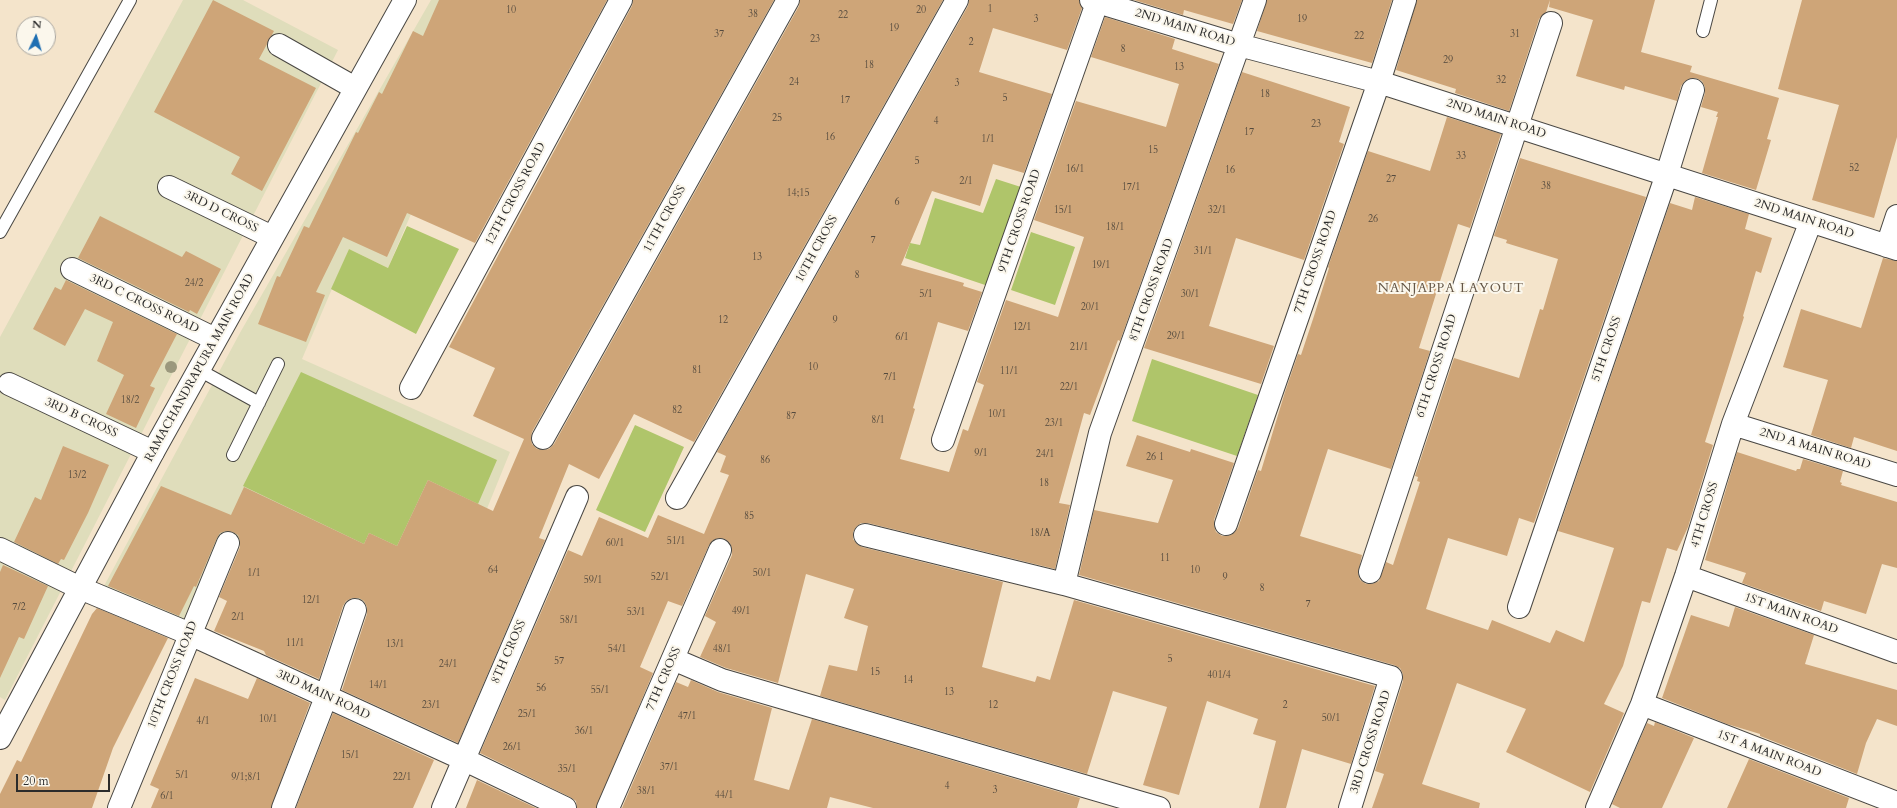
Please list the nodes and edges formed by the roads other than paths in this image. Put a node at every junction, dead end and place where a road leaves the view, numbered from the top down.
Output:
1 (130, 0) edge
2 (405, 0) edge
3 (621, 0) edge
4 (788, 0) edge
5 (957, 0) edge
6 (1255, 0) edge
7 (1405, 0) edge
8 (1711, 0) edge
9 (1095, 1) edge
10 (1550, 23) dead end
11 (1703, 31) dead end
12 (279, 45) dead end
13 (1239, 45) junction
14 (1379, 82) junction
15 (355, 88) junction
16 (1693, 90) dead end
17 (1516, 126) junction
18 (1667, 174) junction
19 (169, 187) dead end
20 (1897, 216) edge
21 (1811, 221) junction
22 (0, 232) edge
23 (272, 237) junction
24 (1892, 247) edge
25 (72, 269) dead end
26 (215, 339) junction
27 (278, 364) dead end
28 (199, 370) junction
29 (9, 384) dead end
30 (411, 388) dead end
31 (259, 403) junction
32 (1732, 424) junction
33 (543, 438) dead end
34 (943, 440) dead end
35 (153, 452) junction
36 (233, 455) dead end
37 (1897, 475) edge
38 (577, 497) dead end
39 (677, 498) dead end
40 (1226, 524) dead end
41 (865, 535) dead end
42 (228, 543) dead end
43 (0, 550) edge
44 (720, 550) dead end
45 (1370, 572) dead end
46 (1686, 576) junction
47 (1064, 584) junction
48 (80, 588) junction
49 (1519, 607) dead end
50 (355, 610) dead end
51 (190, 634) junction
52 (1897, 652) edge
53 (673, 659) junction
54 (326, 697) junction
55 (1642, 704) junction
56 (6, 714) edge
57 (0, 738) edge
58 (463, 758) junction
59 (1867, 801) edge
60 (1897, 803) edge
61 (119, 808) edge
62 (283, 808) edge
63 (443, 808) edge
64 (565, 808) edge
65 (608, 808) edge
66 (1159, 808) edge
67 (1350, 808) edge
68 (1598, 808) edge

1 - 22 lane
2 - 15 street, RAMACHANDRAPURA MAIN ROAD
3 - 30 street, 12TH CROSS ROAD
4 - 33 street, 11TH CROSS
5 - 39 street, 10TH CROSS
6 - 13 street, 8TH CROSS ROAD
7 - 14 street, 7TH CROSS ROAD
8 - 11 lane
9 - 13 street, 2ND MAIN ROAD
9 - 34 street, 9TH CROSS ROAD
10 - 17 street, 6TH CROSS ROAD
12 - 15 street
13 - 14 street, 2ND MAIN ROAD
13 - 47 street, 8TH CROSS ROAD
14 - 17 street, 2ND MAIN ROAD
14 - 40 street, 7TH CROSS ROAD
15 - 23 street, RAMACHANDRAPURA MAIN ROAD
16 - 18 street, 5TH CROSS
17 - 18 street, 2ND MAIN ROAD
17 - 45 street, 6TH CROSS ROAD
18 - 21 street, 2ND MAIN ROAD
18 - 49 street, 5TH CROSS
19 - 23 street, 3RD D CROSS
20 - 24 street
21 - 24 street, 2ND MAIN ROAD
21 - 32 street, 4TH CROSS
23 - 26 street, RAMACHANDRAPURA MAIN ROAD
25 - 26 street, 3RD C CROSS ROAD
26 - 28 street, RAMACHANDRAPURA MAIN ROAD
27 - 31 lane
28 - 31 lane
28 - 35 street, RAMACHANDRAPURA MAIN ROAD
29 - 35 street, 3RD B CROSS
31 - 36 lane
32 - 37 street, 2ND A MAIN ROAD
32 - 46 street, 4TH CROSS
35 - 48 street, RAMACHANDRAPURA MAIN ROAD
38 - 58 street, 8TH CROSS
41 - 47 street
42 - 51 street, 10TH CROSS ROAD
43 - 48 street, 3RD MAIN ROAD
44 - 53 street, 7TH CROSS
46 - 52 street, 1ST MAIN ROAD
46 - 55 street, 4TH CROSS
47 - 67 street, 3RD CROSS ROAD
48 - 51 street, 3RD MAIN ROAD
48 - 56 street, RAMACHANDRAPURA MAIN ROAD
50 - 54 street
51 - 54 street, 3RD MAIN ROAD
51 - 61 street, 10TH CROSS ROAD
53 - 65 street, 7TH CROSS
53 - 66 street
54 - 58 street, 3RD MAIN ROAD
54 - 62 street
55 - 59 street, 1ST A MAIN ROAD
55 - 68 street, 4TH CROSS
56 - 57 street, RAMACHANDRAPURA MAIN ROAD
58 - 63 street, 8TH CROSS
58 - 64 street, 3RD MAIN ROAD
59 - 60 street, 1ST A MAIN ROAD

